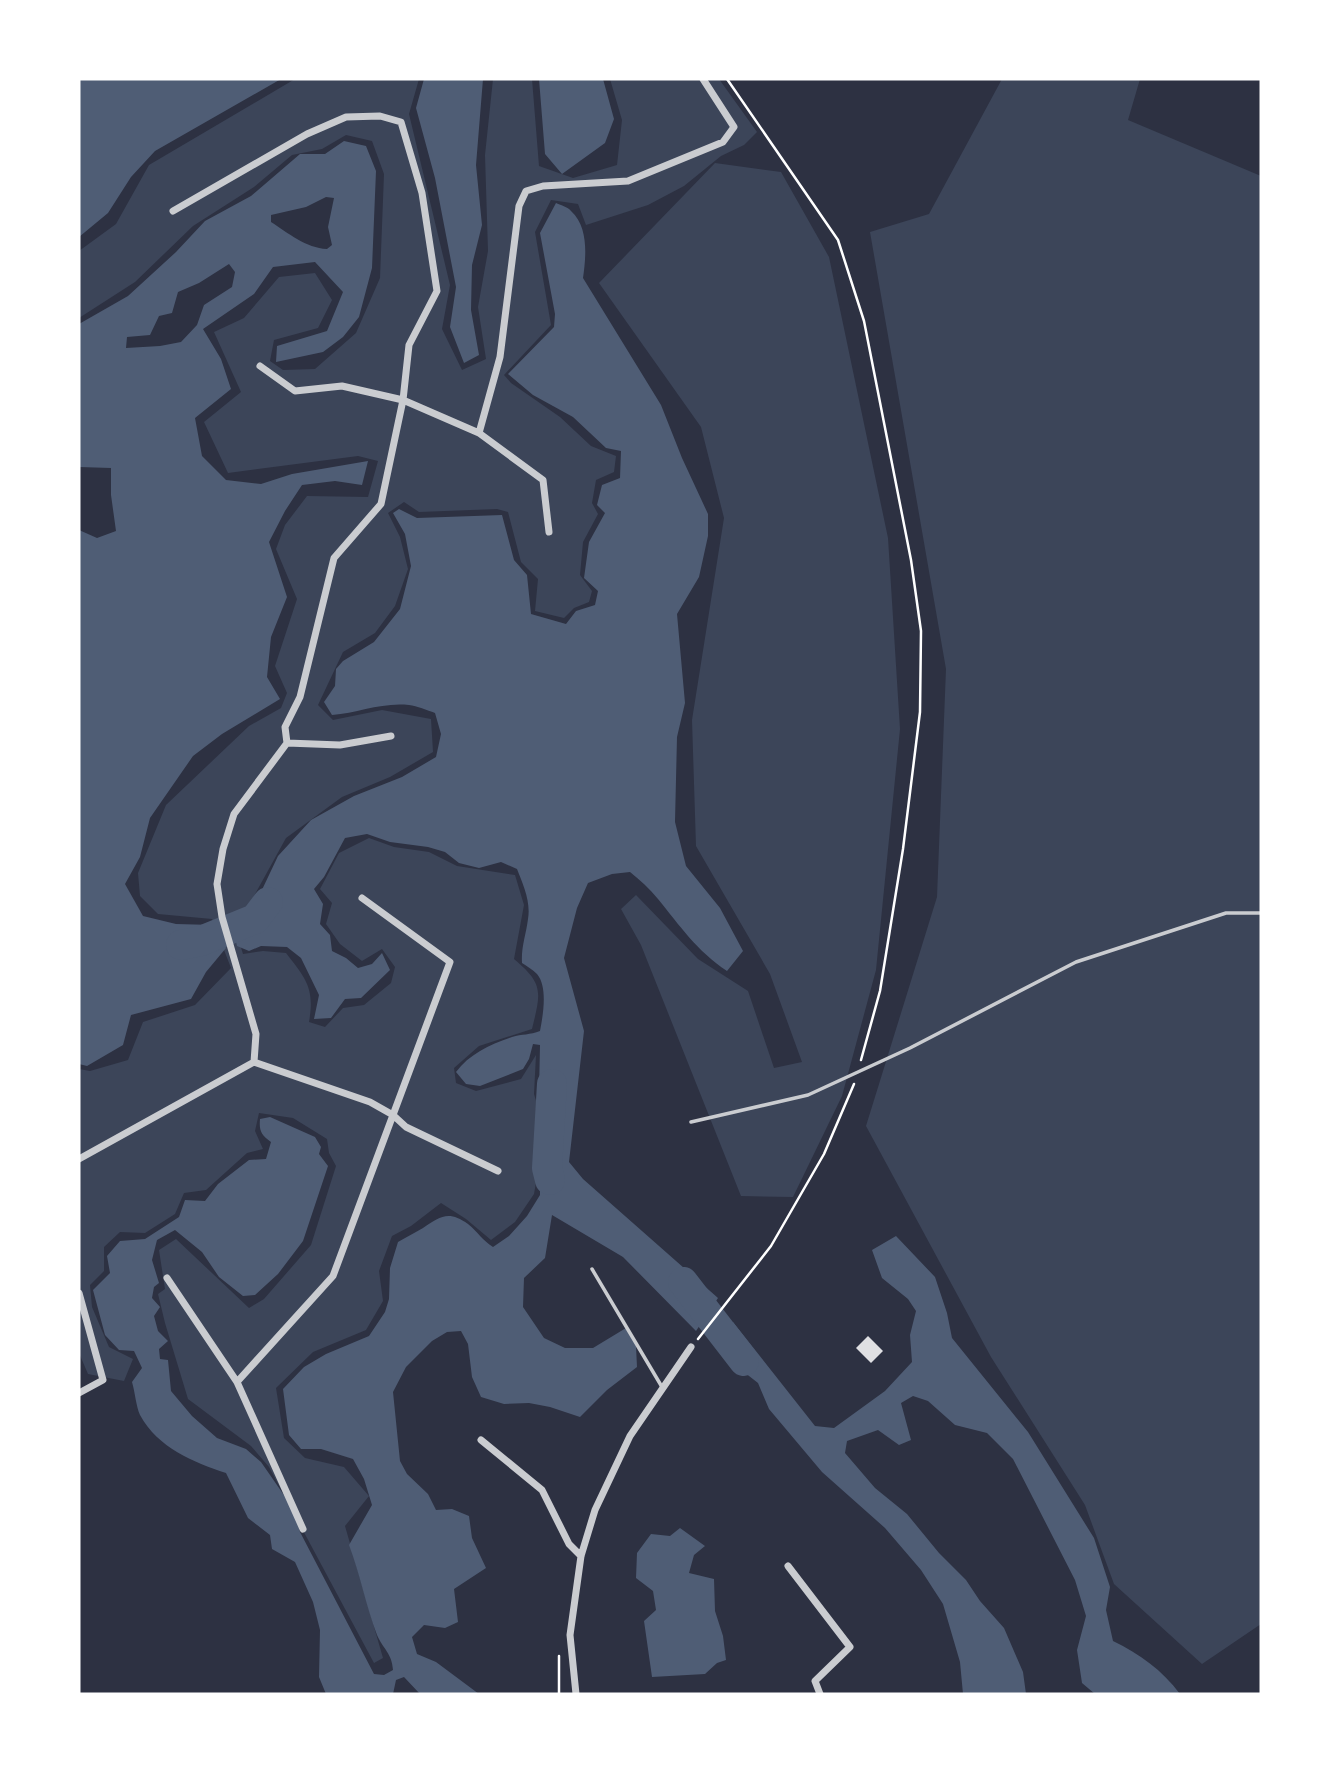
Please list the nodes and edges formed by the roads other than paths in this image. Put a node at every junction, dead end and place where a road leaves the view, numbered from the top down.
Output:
1 (703, 79) edge
2 (173, 211) dead end
3 (260, 366) dead end
4 (403, 400) junction
5 (479, 433) junction
6 (550, 532) dead end
7 (391, 736) dead end
8 (287, 743) junction
9 (362, 898) dead end
10 (1261, 913) edge
11 (254, 1062) junction
12 (393, 1115) junction
13 (691, 1122) dead end
14 (79, 1159) edge
15 (498, 1171) dead end
16 (592, 1269) dead end
17 (167, 1278) dead end
18 (79, 1293) edge
19 (691, 1347) road end
20 (237, 1382) junction
21 (662, 1387) junction
22 (79, 1393) edge
23 (481, 1440) dead end
24 (303, 1528) dead end
25 (581, 1556) junction
26 (788, 1566) dead end
27 (576, 1694) edge
28 (820, 1694) edge

1 - 5 street
2 - 4 street
3 - 4 street
4 - 5 street
4 - 8 street
5 - 6 street
7 - 8 street
8 - 11 street
9 - 12 street
10 - 13 lane
11 - 12 street
11 - 14 street
12 - 15 street
12 - 20 street
16 - 21 lane
17 - 20 street
18 - 22 street
19 - 21 street
20 - 24 street
21 - 25 street
23 - 25 street
25 - 27 street
26 - 28 street

